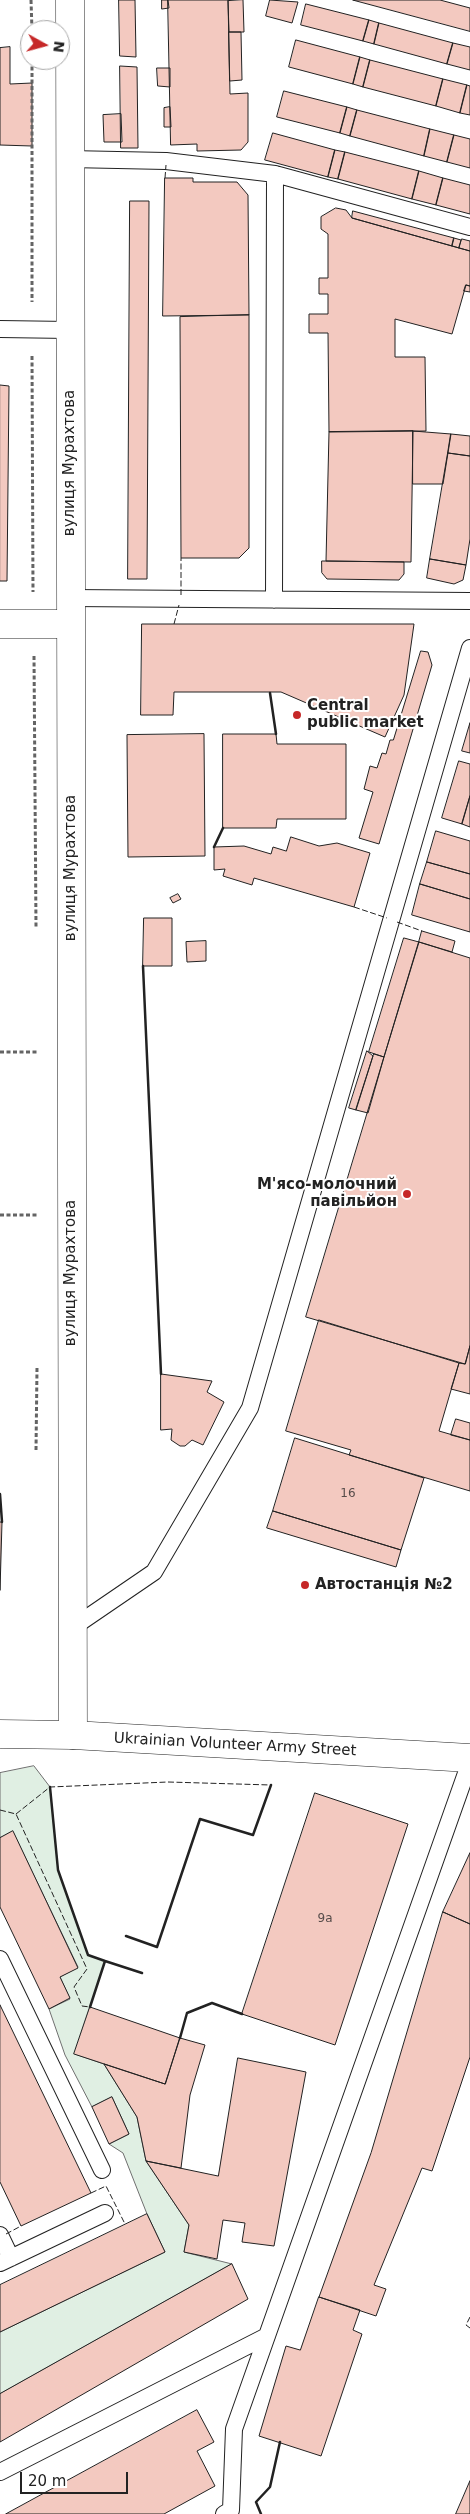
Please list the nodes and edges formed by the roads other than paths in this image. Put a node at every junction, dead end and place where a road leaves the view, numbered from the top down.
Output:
1 (70, 0) edge
2 (69, 159) junction
3 (275, 174) junction
4 (470, 227) edge
5 (0, 329) edge
6 (69, 330) junction
7 (274, 600) junction
8 (470, 601) edge
9 (70, 611) junction
10 (0, 624) edge
11 (470, 648) edge
12 (72, 1628) junction
13 (0, 1734) edge
14 (73, 1735) junction
15 (470, 1760) edge
16 (0, 1959) edge
17 (102, 2170) dead end
18 (105, 2213) dead end
19 (0, 2235) edge
20 (5, 2261) edge
21 (267, 2336) junction
22 (0, 2472) edge
23 (230, 2513) edge

1 - 2 street, вулиця Мурахтова
2 - 3 lane
2 - 6 street, вулиця Мурахтова
3 - 4 lane
3 - 7 lane
5 - 6 lane
6 - 9 street, вулиця Мурахтова
7 - 8 lane
7 - 9 lane
9 - 10 street
9 - 12 street, вулиця Мурахтова
11 - 12 lane
12 - 14 street, вулиця Мурахтова
13 - 14 street, Ukrainian Volunteer Army Street
14 - 15 street, Ukrainian Volunteer Army Street
15 - 21 lane
16 - 17 lane
18 - 20 lane
19 - 20 lane
21 - 22 lane
21 - 23 lane

